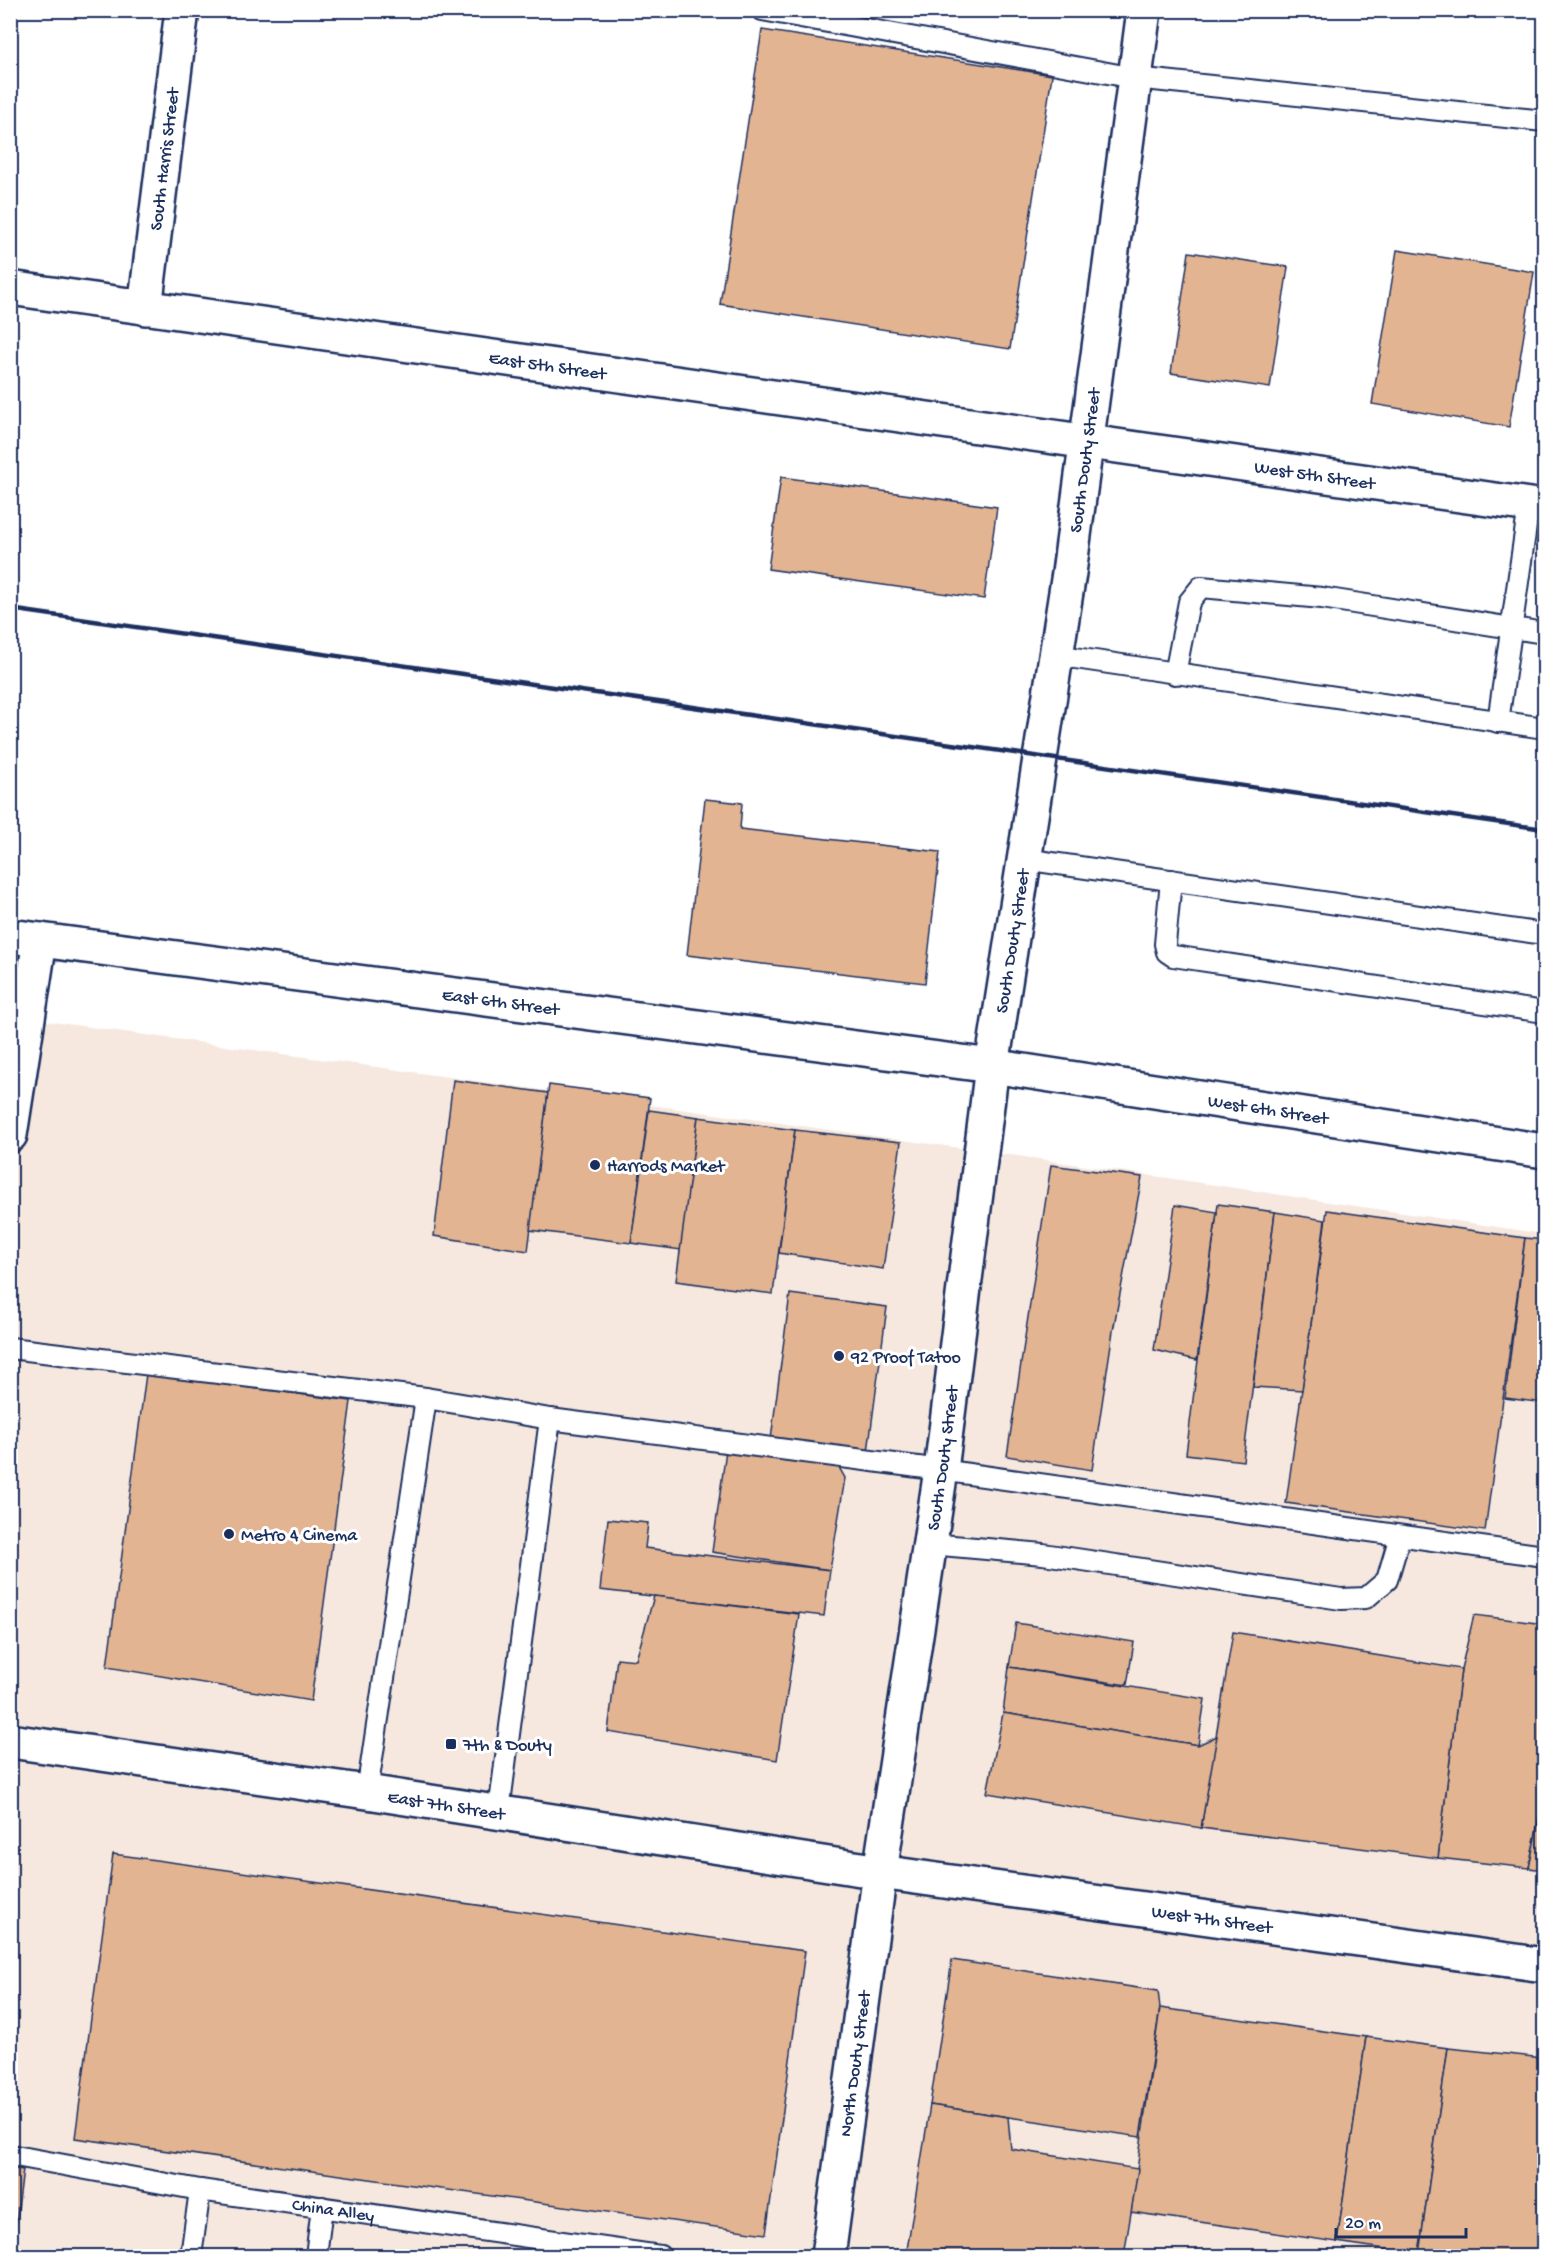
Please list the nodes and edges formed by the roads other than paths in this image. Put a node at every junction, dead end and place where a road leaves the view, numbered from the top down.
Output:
1 (182, 10) edge
2 (762, 10) edge
3 (1144, 10) edge
4 (1135, 78) junction
5 (1545, 120) edge
6 (10, 288) edge
7 (145, 308) junction
8 (1085, 441) junction
9 (1537, 506) edge
10 (1511, 628) junction
11 (1545, 633) edge
12 (1055, 656) junction
13 (1175, 674) junction
14 (1498, 722) junction
15 (1545, 728) edge
16 (1024, 859) junction
17 (1171, 880) junction
18 (1545, 934) edge
19 (25, 938) edge
20 (1545, 1012) edge
21 (992, 1066) junction
22 (10, 1135) edge
23 (1545, 1151) edge
24 (10, 1348) edge
25 (426, 1398) junction
26 (550, 1419) junction
27 (941, 1470) junction
28 (1400, 1536) junction
29 (930, 1544) junction
30 (1545, 1556) edge
31 (10, 1741) edge
32 (367, 1792) junction
33 (499, 1811) junction
34 (880, 1872) junction
35 (1545, 1965) edge
36 (10, 2155) edge
37 (200, 2190) junction
38 (322, 2206) junction
39 (191, 2256) edge
40 (315, 2256) edge
41 (660, 2256) edge
42 (828, 2256) edge

1 - 7 street, South Harris Street
2 - 4 lane
3 - 4 street, South Douty Street
4 - 5 lane
4 - 8 street, South Douty Street
6 - 7 street, East 5th Street
7 - 8 street, East 5th Street
8 - 9 street, West 5th Street
8 - 12 street, South Douty Street
9 - 10 lane
10 - 11 lane
10 - 13 lane
10 - 14 lane
12 - 13 lane
12 - 16 street, South Douty Street
13 - 14 lane
14 - 15 lane
16 - 17 lane
16 - 21 street, South Douty Street
17 - 18 lane
17 - 20 lane
19 - 21 street, East 6th Street
19 - 22 street
21 - 23 street, West 6th Street
21 - 27 street, South Douty Street
24 - 25 lane
25 - 26 lane
25 - 32 lane
26 - 27 lane
26 - 33 lane
27 - 28 lane
27 - 29 street, South Douty Street
28 - 29 lane
28 - 30 lane
29 - 34 street, South Douty Street
31 - 32 street, East 7th Street
32 - 33 street, East 7th Street
33 - 34 street, East 7th Street
34 - 35 street, West 7th Street
34 - 42 street, North Douty Street
36 - 37 lane, China Alley
37 - 38 lane, China Alley
37 - 39 lane
38 - 40 lane
38 - 41 lane, China Alley

